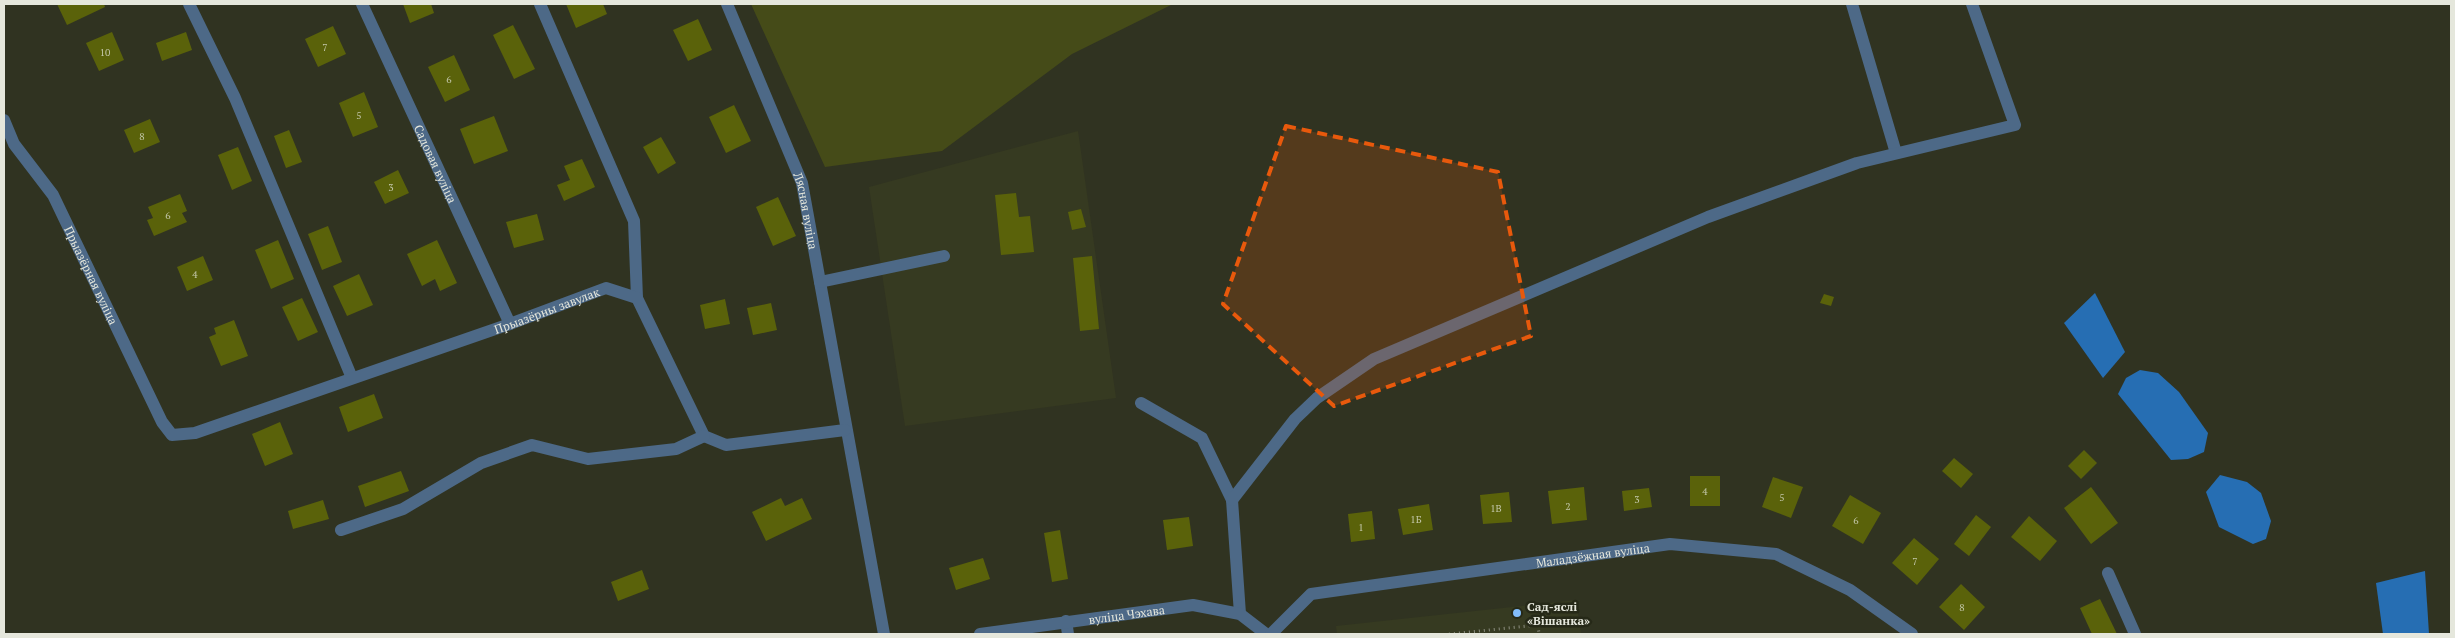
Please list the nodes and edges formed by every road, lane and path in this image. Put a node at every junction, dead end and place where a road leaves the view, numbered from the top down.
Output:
1 (189, 4) edge
2 (362, 4) edge
3 (540, 4) edge
4 (727, 4) edge
5 (1852, 4) edge
6 (1972, 4) edge
7 (4, 120) edge
8 (1896, 153) junction
9 (944, 256) dead end
10 (820, 282) junction
11 (637, 298) junction
12 (510, 324) junction
13 (352, 378) junction
14 (1142, 403) dead end
15 (845, 430) junction
16 (172, 435) joint
17 (704, 436) junction
18 (1232, 500) junction
19 (341, 530) dead end
20 (2108, 573) dead end
21 (1240, 614) junction
22 (1067, 628) edge
23 (884, 634) edge
24 (980, 634) edge
25 (1266, 634) edge
26 (1271, 634) edge
27 (1449, 634) edge
28 (1539, 634) edge
29 (1912, 634) edge
30 (2135, 634) edge

1 - 13 street
2 - 12 street, Садовая вуліца
3 - 11 street
4 - 10 street, Лясная вуліца
5 - 8 street
6 - 8 street
7 - 16 street, Прыазёрная вуліца
8 - 18 street
9 - 10 street
10 - 15 street, Лясная вуліца
11 - 12 street, Прыазёрны завулак
11 - 17 street
12 - 13 street, Прыазёрны завулак
13 - 16 street, Прыазёрны завулак
14 - 18 street
15 - 17 street
15 - 23 street
17 - 19 street
18 - 21 street
20 - 30 street
21 - 22 street, вуліца Чэхава
21 - 25 street, вуліца Чэхава
22 - 24 street, вуліца Чэхава
26 - 29 street, Маладзёжная вуліца
27 - 28 path

